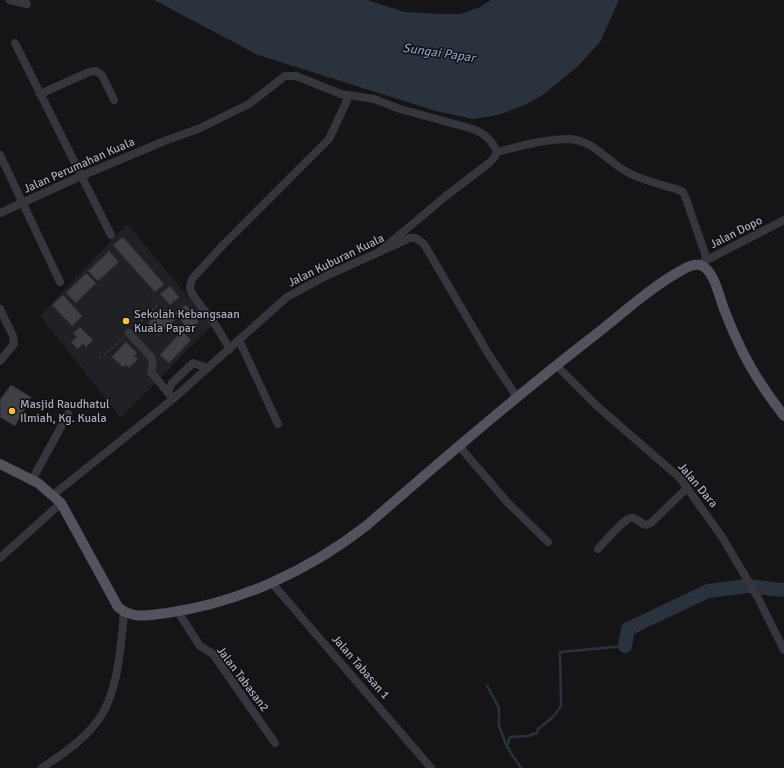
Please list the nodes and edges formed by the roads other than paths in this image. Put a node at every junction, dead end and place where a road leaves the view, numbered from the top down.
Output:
1 (13, 0) edge
2 (27, 4) dead end
3 (16, 43) dead end
4 (40, 94) junction
5 (349, 96) junction
6 (114, 100) dead end
7 (497, 152) junction
8 (0, 155) edge
9 (3, 169) edge
10 (81, 176) junction
11 (22, 203) junction
12 (0, 213) edge
13 (784, 220) edge
14 (111, 235) dead end
15 (379, 252) junction
16 (703, 262) junction
17 (60, 282) dead end
18 (0, 309) edge
19 (129, 333) dead end
20 (239, 340) junction
21 (230, 349) junction
22 (0, 360) edge
23 (556, 365) junction
24 (208, 368) junction
25 (170, 395) junction
26 (517, 397) junction
27 (68, 414) dead end
28 (784, 416) edge
29 (278, 424) dead end
30 (459, 446) junction
31 (0, 464) edge
32 (32, 480) junction
33 (687, 488) junction
34 (53, 495) junction
35 (61, 503) junction
36 (548, 542) dead end
37 (598, 549) dead end
38 (0, 558) edge
39 (272, 582) junction
40 (124, 612) junction
41 (178, 612) junction
42 (784, 650) edge
43 (275, 742) dead end
44 (42, 768) edge
45 (431, 768) edge

1 - 2 street
3 - 4 street
4 - 6 street
4 - 10 street
5 - 7 street, Jalan Perumahan Kuala
5 - 10 street, Jalan Perumahan Kuala
5 - 21 street
7 - 15 street
7 - 16 street
8 - 9 street
9 - 11 street
10 - 11 street, Jalan Perumahan Kuala
10 - 14 street
11 - 12 street, Jalan Perumahan Kuala
11 - 17 street
13 - 16 street, Jalan Dopo
15 - 20 street, Jalan Kuburan Kuala
15 - 26 street, Jalan Kuburan Kuala
16 - 23 main road
16 - 28 main road
18 - 22 street
19 - 25 street
20 - 21 street, Jalan Kuburan Kuala
20 - 29 street
21 - 24 street, Jalan Kuburan Kuala
23 - 26 main road
23 - 33 street, Jalan Dara
24 - 25 street, Jalan Kuburan Kuala
24 - 25 street
25 - 34 street, Jalan Kuburan Kuala
26 - 30 main road
27 - 32 street
30 - 36 street
30 - 39 main road
31 - 32 main road
32 - 34 main road
33 - 37 street
33 - 42 street, Jalan Dara
34 - 35 main road
35 - 38 street
35 - 40 main road
39 - 41 main road
39 - 45 street, Jalan Tabasan 1
40 - 41 main road
40 - 44 street
41 - 43 street, Jalan Tabasan2

